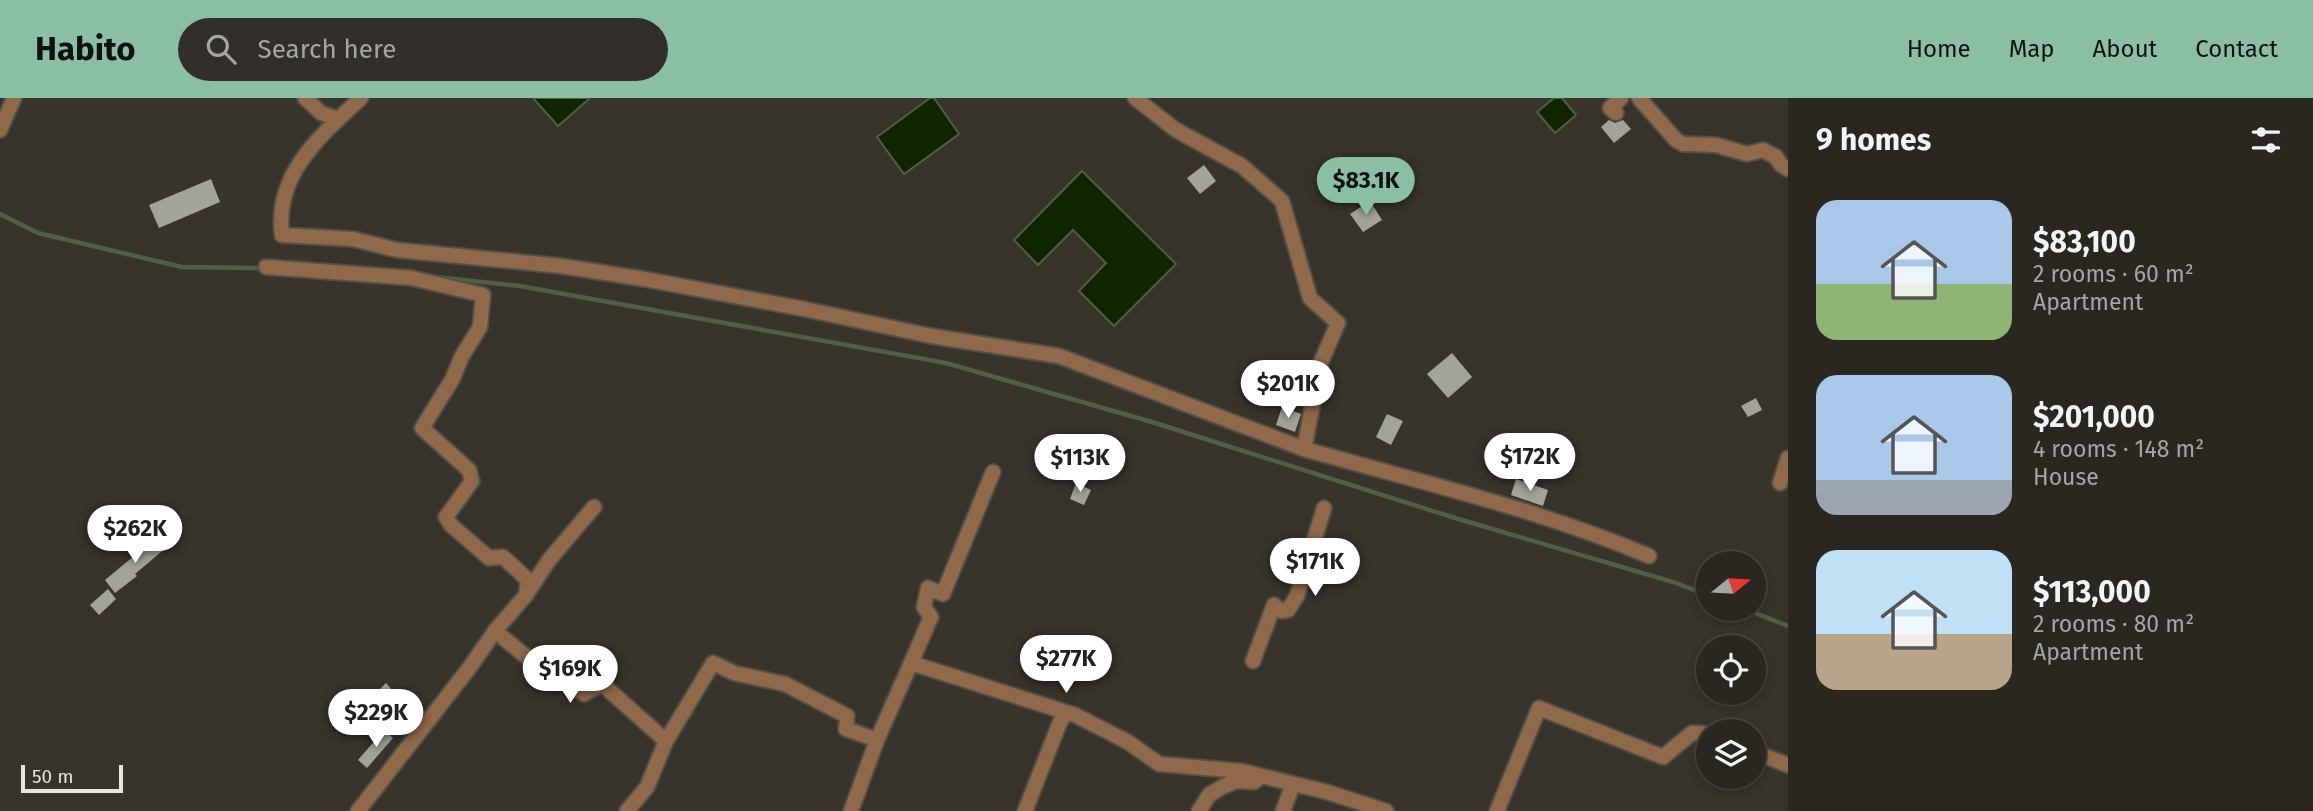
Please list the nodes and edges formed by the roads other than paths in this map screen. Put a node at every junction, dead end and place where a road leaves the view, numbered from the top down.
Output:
1 (14, 98) edge
2 (305, 98) edge
3 (361, 98) edge
4 (1135, 98) edge
5 (1621, 98) edge
6 (1639, 98) edge
7 (1616, 113) dead end
8 (338, 119) junction
9 (0, 130) edge
10 (1788, 169) edge
11 (266, 267) dead end
12 (1304, 449) junction
13 (1788, 458) edge
14 (993, 472) dead end
15 (1780, 483) dead end
16 (594, 507) dead end
17 (1324, 509) dead end
18 (1649, 556) dead end
19 (526, 595) junction
20 (495, 631) junction
21 (1253, 661) dead end
22 (911, 663) junction
23 (1066, 713) junction
24 (1696, 733) edge
25 (877, 740) junction
26 (666, 741) junction
27 (1766, 757) edge
28 (1788, 765) edge
29 (1262, 777) junction
30 (1293, 784) junction
31 (358, 811) edge
32 (627, 811) edge
33 (851, 811) edge
34 (1026, 811) edge
35 (1199, 811) edge
36 (1283, 811) edge
37 (1386, 811) edge
38 (1497, 811) edge

1 - 9 street
2 - 8 street
3 - 8 street
4 - 12 street
5 - 7 street
6 - 10 street
8 - 12 street
11 - 19 street
12 - 18 street
13 - 15 street
14 - 22 street
16 - 19 street
17 - 21 street
19 - 20 street
20 - 26 street
20 - 31 street
22 - 23 street
22 - 25 street
23 - 29 street
23 - 34 street
24 - 38 street
25 - 26 street
25 - 33 street
26 - 32 street
27 - 28 street
29 - 30 street
29 - 35 street
30 - 36 street
30 - 37 street

